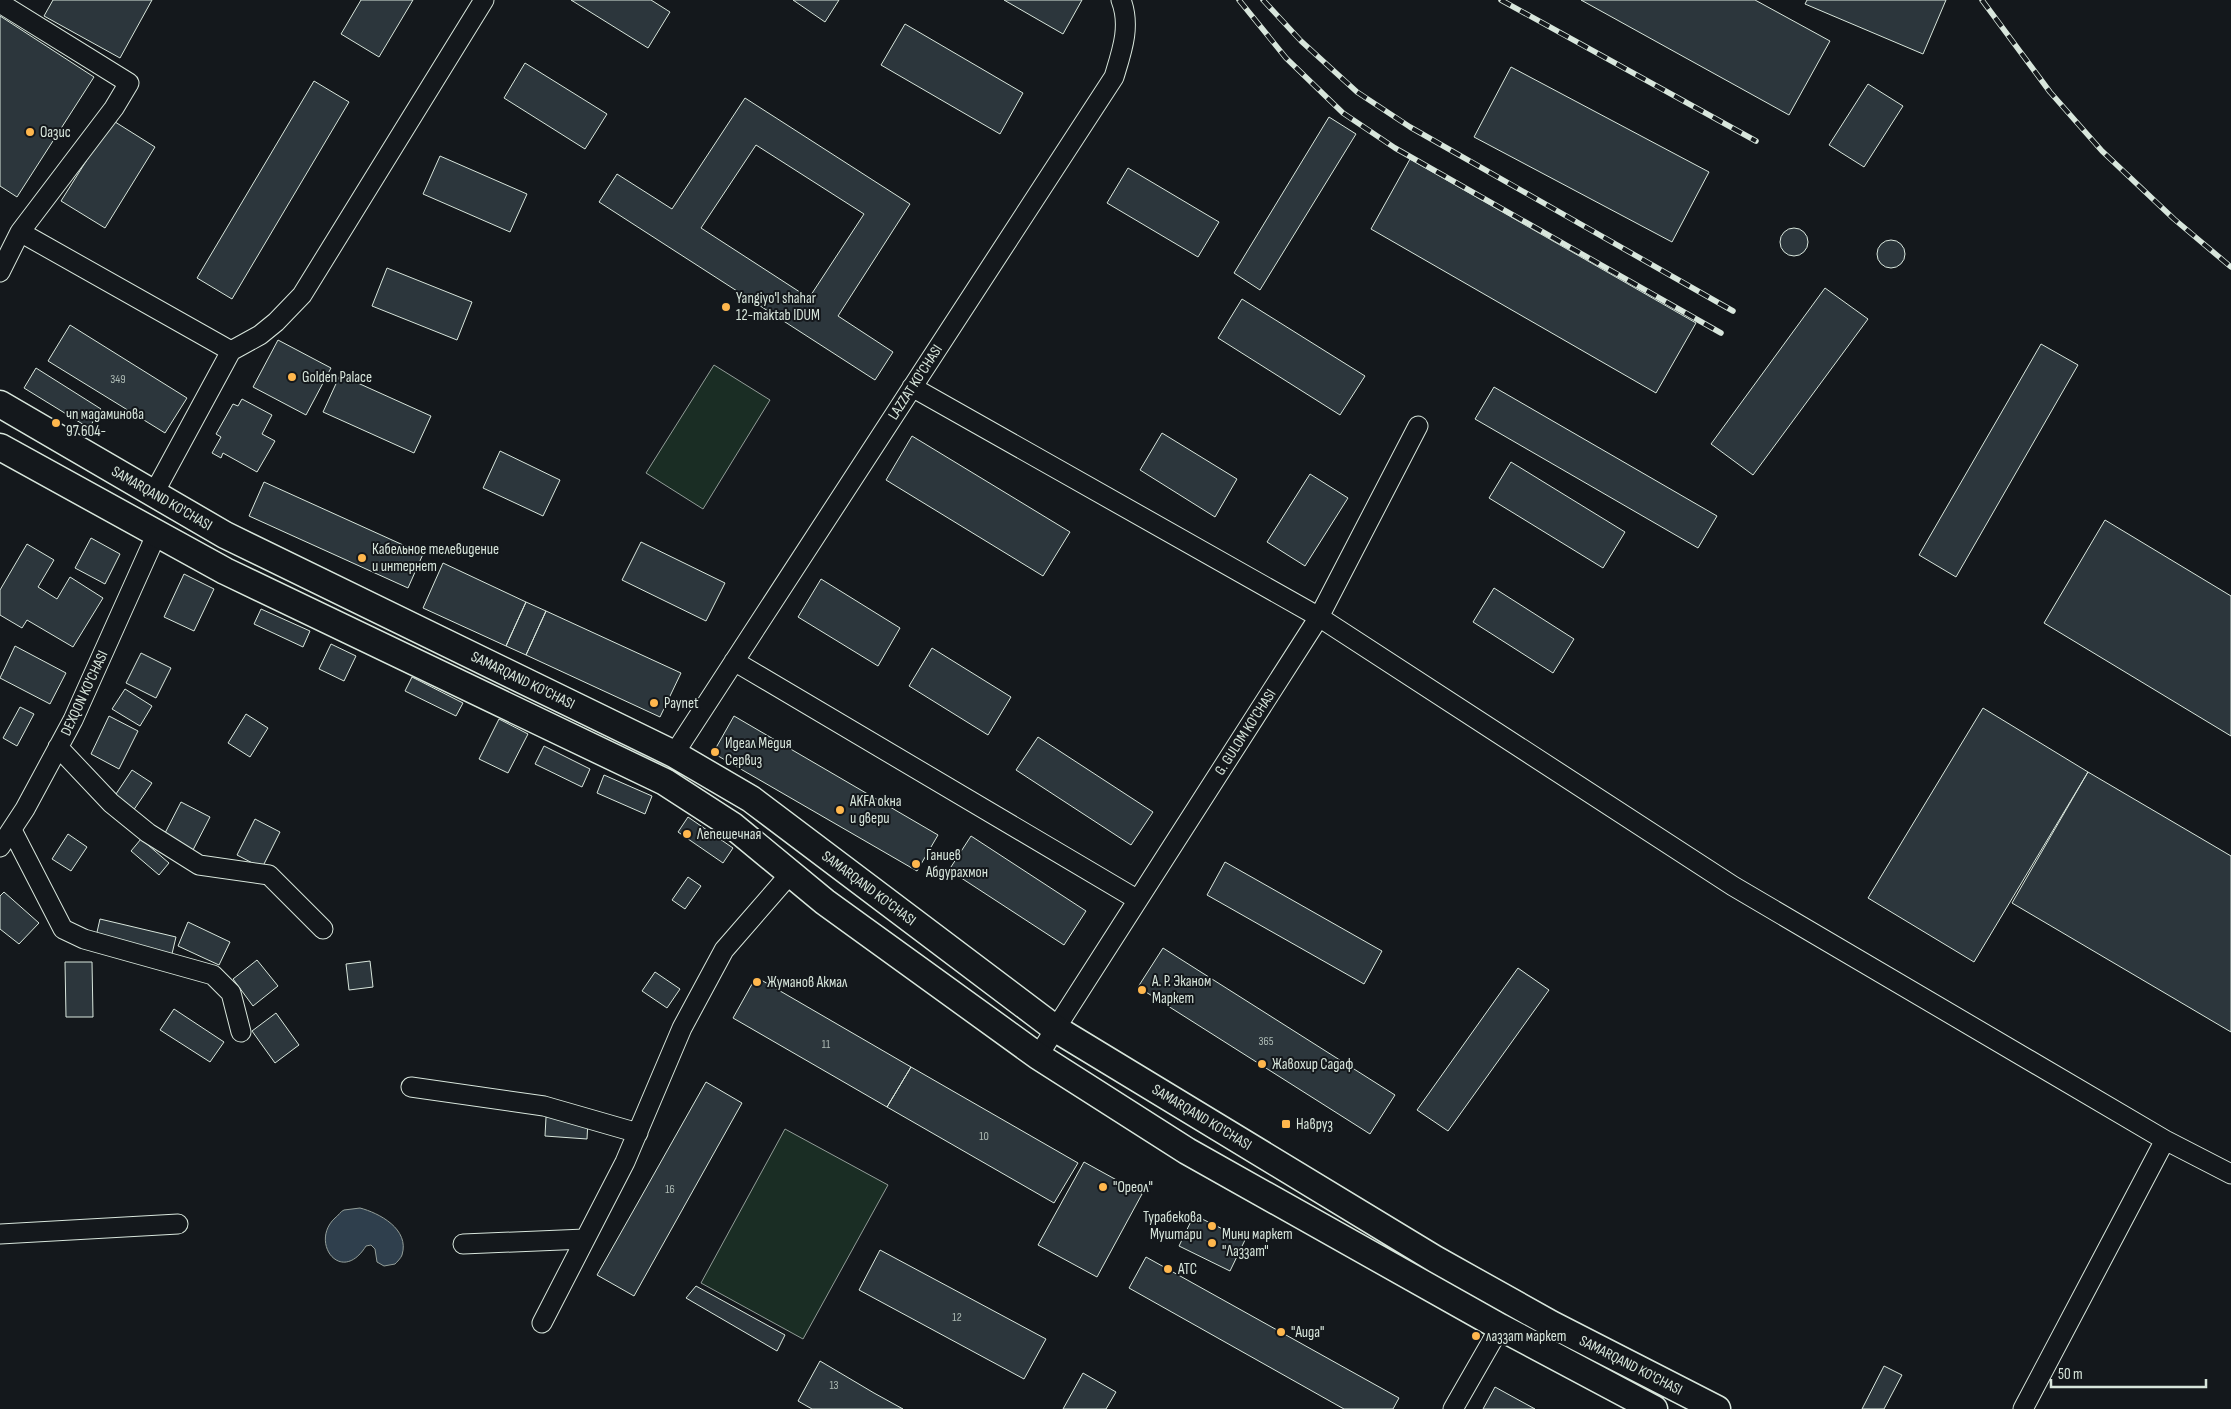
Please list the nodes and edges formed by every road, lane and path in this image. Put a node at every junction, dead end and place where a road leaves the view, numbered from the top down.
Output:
1 (484, 0) edge
2 (1121, 0) edge
3 (0, 3) edge
4 (20, 232) junction
5 (0, 272) edge
6 (231, 351) junction
7 (912, 387) junction
8 (0, 404) edge
9 (1418, 426) dead end
10 (0, 447) edge
11 (154, 492) junction
12 (157, 533) junction
13 (1319, 617) junction
14 (734, 661) junction
15 (58, 747) junction
16 (674, 754) junction
17 (12, 830) junction
18 (0, 847) edge
19 (790, 874) junction
20 (1138, 900) junction
21 (323, 929) dead end
22 (1056, 1029) junction
23 (241, 1032) dead end
24 (1038, 1056) junction
25 (411, 1087) dead end
26 (638, 1132) junction
27 (2165, 1140) junction
28 (2231, 1174) edge
29 (178, 1224) dead end
30 (0, 1234) edge
31 (585, 1239) junction
32 (463, 1244) dead end
33 (542, 1322) dead end
34 (1500, 1328) junction
35 (1453, 1409) edge
36 (1654, 1409) edge
37 (1717, 1409) edge
38 (2023, 1409) edge

1 - 6 street
2 - 7 street, LAZZAT KO'CHASI
3 - 4 street
4 - 5 street
4 - 6 street
6 - 11 street
7 - 13 street
7 - 14 street, LAZZAT KO'CHASI
8 - 11 main road, SAMARQAND KO'CHASI
9 - 13 street, G. GULOM KO'CHASI
10 - 12 main road, SAMARQAND KO'CHASI
11 - 16 main road, SAMARQAND KO'CHASI
12 - 15 street, DEXQON KO'CHASI
12 - 19 main road, SAMARQAND KO'CHASI
13 - 20 street, G. GULOM KO'CHASI
13 - 27 street
14 - 16 street, LAZZAT KO'CHASI
14 - 20 street
15 - 17 street, DEXQON KO'CHASI
15 - 21 street
16 - 22 main road, SAMARQAND KO'CHASI
17 - 18 street, DEXQON KO'CHASI
17 - 23 street
19 - 24 main road, SAMARQAND KO'CHASI
19 - 26 street
20 - 22 street, G. GULOM KO'CHASI
22 - 24 street, G. GULOM KO'CHASI
22 - 37 main road, SAMARQAND KO'CHASI
24 - 34 main road, SAMARQAND KO'CHASI
25 - 26 street
26 - 31 street
27 - 28 street
27 - 38 street
29 - 30 street
31 - 32 street
31 - 33 street
34 - 35 street
34 - 36 main road, SAMARQAND KO'CHASI

